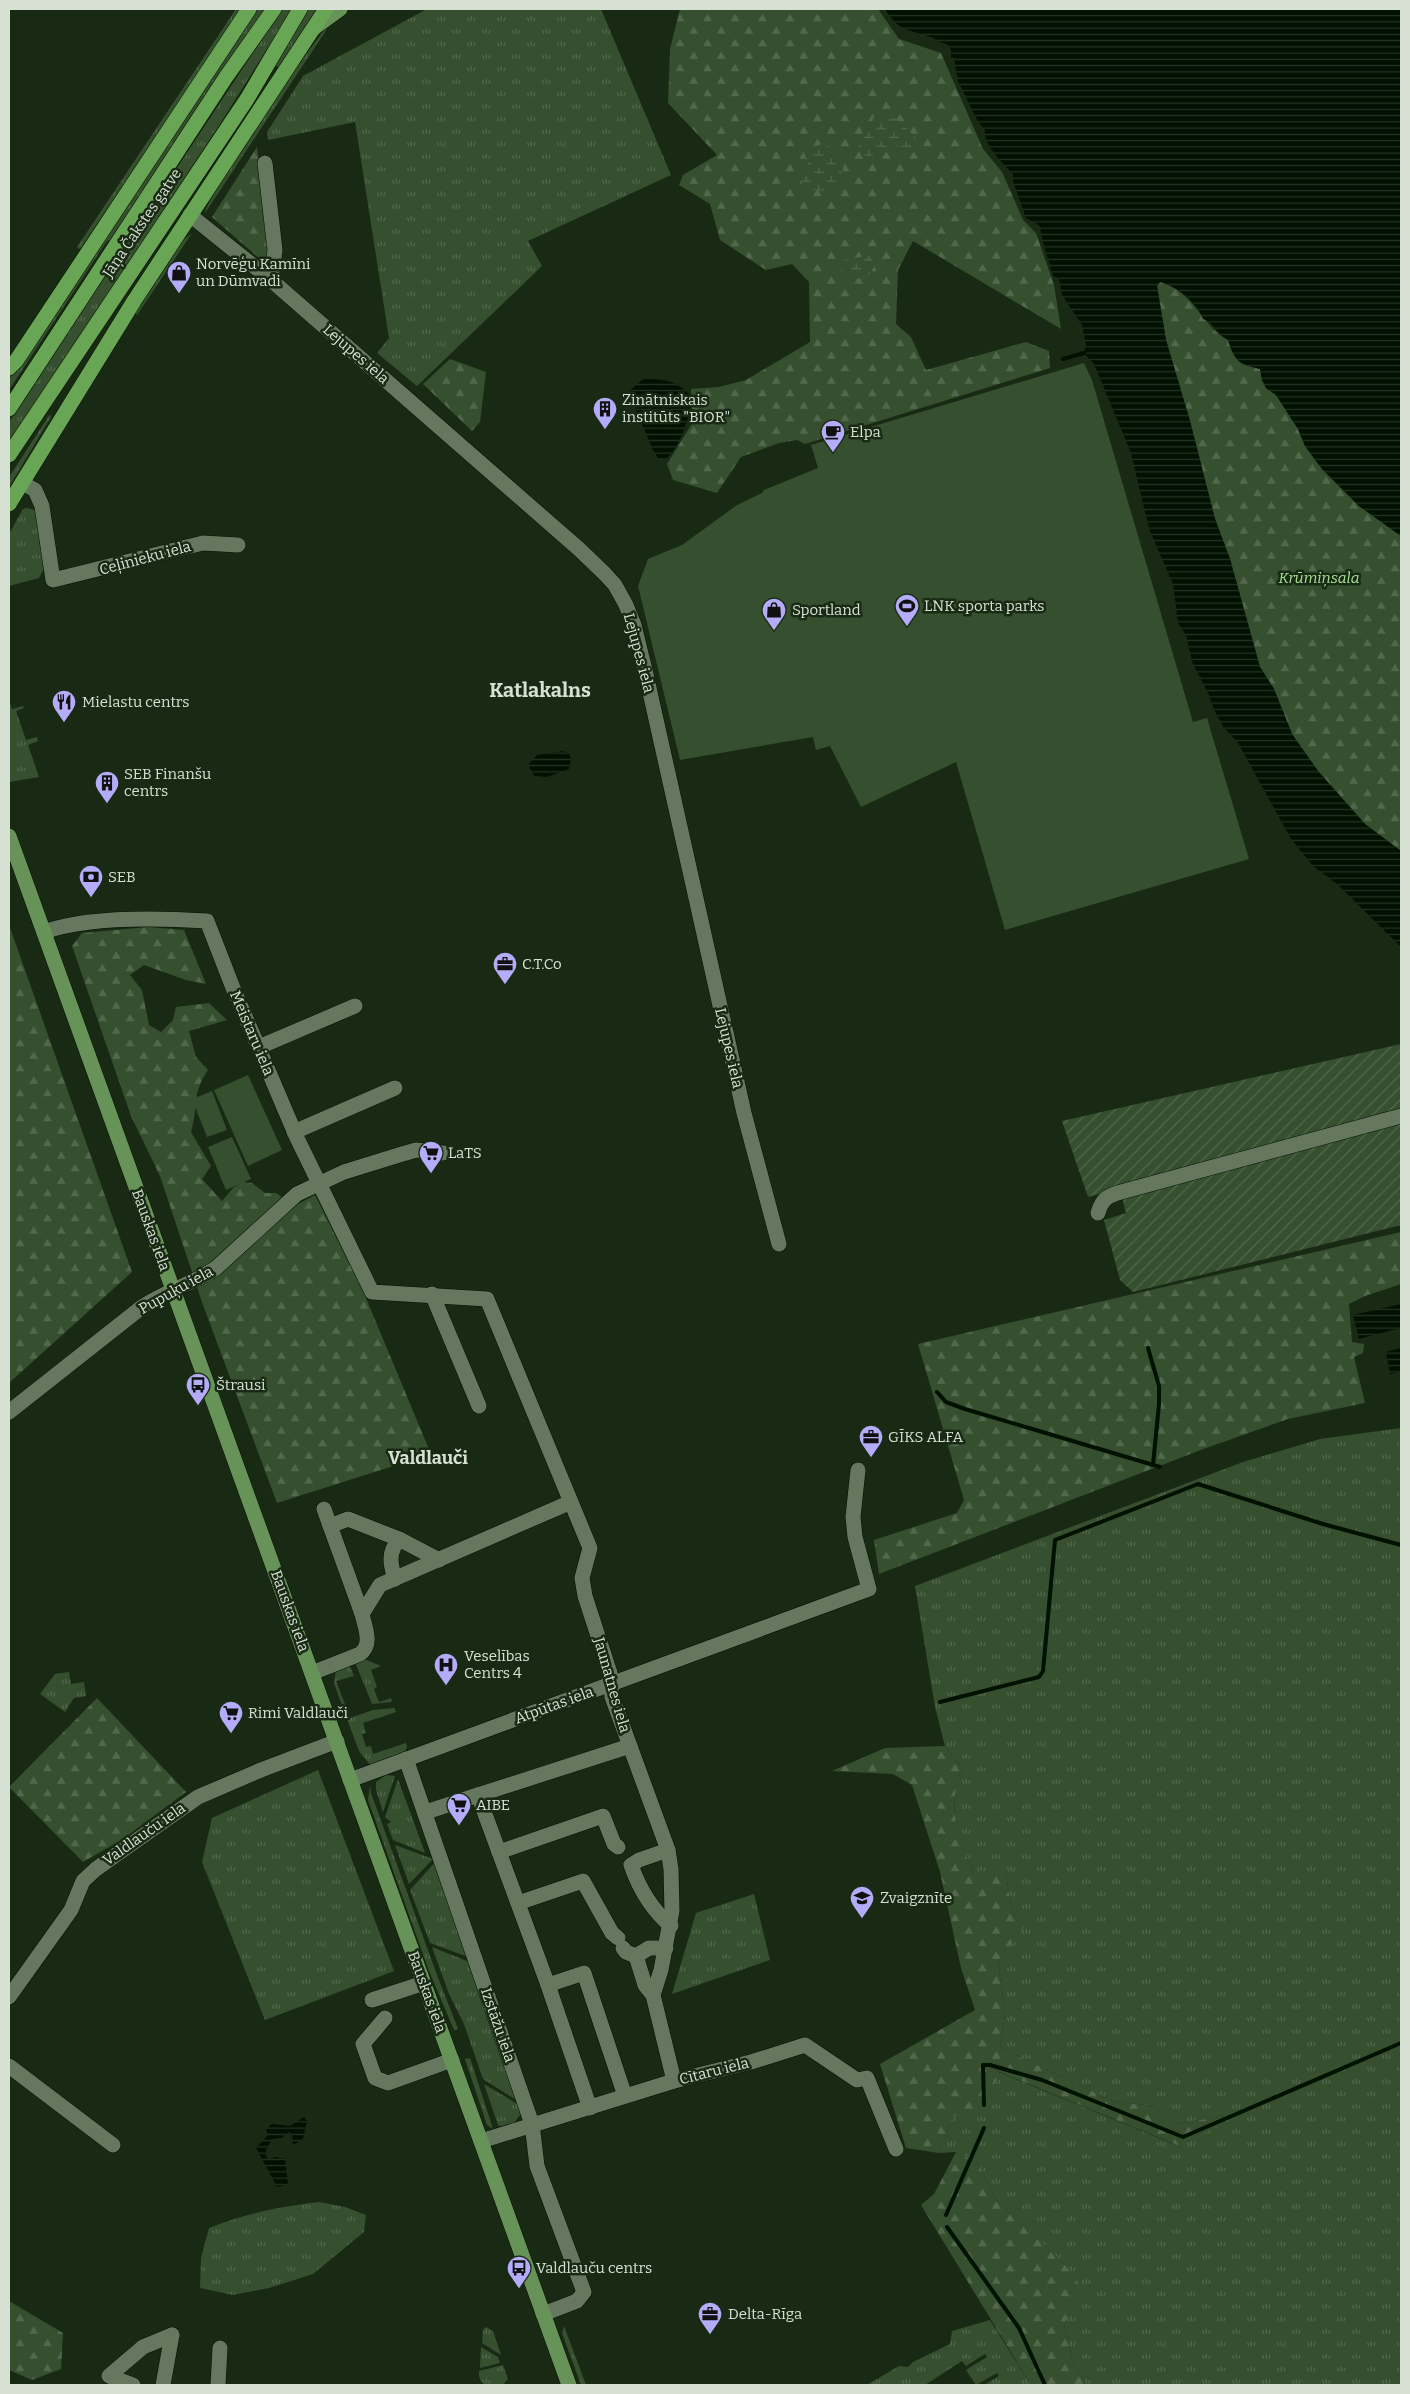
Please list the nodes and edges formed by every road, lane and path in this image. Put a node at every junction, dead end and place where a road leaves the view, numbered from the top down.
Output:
1 (248, 9) edge
2 (274, 9) edge
3 (300, 9) edge
4 (326, 9) edge
5 (340, 9) edge
6 (313, 29) junction
7 (265, 163) dead end
8 (190, 216) junction
9 (271, 280) junction
10 (9, 368) edge
11 (9, 409) edge
12 (9, 454) edge
13 (22, 483) junction
14 (9, 504) edge
15 (238, 545) dead end
16 (9, 836) edge
17 (44, 932) junction
18 (355, 1006) dead end
19 (259, 1047) junction
20 (395, 1088) dead end
21 (1401, 1116) edge
22 (294, 1132) junction
23 (443, 1153) dead end
24 (317, 1184) junction
25 (1098, 1213) dead end
26 (778, 1244) dead end
27 (173, 1290) junction
28 (432, 1294) junction
29 (479, 1406) dead end
30 (9, 1412) edge
31 (858, 1470) dead end
32 (571, 1502) junction
33 (324, 1509) dead end
34 (330, 1526) junction
35 (399, 1539) junction
36 (439, 1560) junction
37 (394, 1579) junction
38 (362, 1614) junction
39 (312, 1672) junction
40 (610, 1685) junction
41 (337, 1741) junction
42 (630, 1746) junction
43 (406, 1759) junction
44 (350, 1780) junction
45 (478, 1796) junction
46 (426, 1812) junction
47 (668, 1850) junction
48 (499, 1852) junction
49 (623, 1856) junction
50 (518, 1903) junction
51 (671, 1926) junction
52 (666, 1948) junction
53 (636, 1956) junction
54 (424, 1983) junction
55 (548, 1985) junction
56 (653, 1995) junction
57 (9, 1997) edge
58 (372, 2000) dead end
59 (386, 2018) dead end
60 (452, 2060) junction
61 (9, 2066) edge
62 (674, 2081) junction
63 (625, 2096) junction
64 (590, 2108) junction
65 (532, 2124) junction
66 (481, 2141) junction
67 (113, 2145) dead end
68 (896, 2149) dead end
69 (543, 2314) junction
70 (220, 2348) dead end
71 (133, 2385) edge
72 (163, 2385) edge
73 (218, 2385) edge
74 (570, 2385) edge

1 - 10 highway
2 - 11 highway, Jāņa Čakstes gatve
3 - 12 highway, Jāņa Čakstes gatve
4 - 6 highway
5 - 6 main road
6 - 8 highway
7 - 9 street
8 - 9 street, Lejupes iela
8 - 13 highway
9 - 26 street, Lejupes iela
13 - 14 highway
13 - 15 street, Ceļinieku iela
16 - 17 main road, Bauskas iela
17 - 19 street, Meistaru iela
17 - 27 main road, Bauskas iela
18 - 19 street
19 - 22 street, Meistaru iela
20 - 22 street
21 - 25 street
22 - 24 street, Meistaru iela
23 - 24 street, Pupuķu iela
24 - 27 street, Pupuķu iela
24 - 28 street, Meistaru iela
27 - 30 street, Pupuķu iela
27 - 39 main road, Bauskas iela
28 - 29 street
28 - 32 street, Jaunatnes iela
31 - 40 street, Atpūtas iela
32 - 36 street
32 - 40 street, Jaunatnes iela
33 - 34 street
34 - 35 street
34 - 38 street
35 - 36 street
35 - 37 street
36 - 37 street
37 - 38 street
38 - 39 street
39 - 41 main road, Bauskas iela
40 - 42 street, Jaunatnes iela
40 - 43 street, Atpūtas iela
41 - 44 main road, Bauskas iela
41 - 57 street, Valdlauču iela
42 - 45 street
42 - 47 street, Jaunatnes iela
43 - 44 street, Atpūtas iela
43 - 46 street, Izstāžu iela
44 - 54 main road, Bauskas iela
45 - 46 street
45 - 48 street
46 - 65 street, Izstāžu iela
47 - 49 street
47 - 51 street, Jaunatnes iela
48 - 49 street
48 - 50 street
49 - 51 street
50 - 53 street
50 - 55 street
51 - 52 street, Jaunatnes iela
52 - 53 street
52 - 56 street, Jaunatnes iela
53 - 56 street
54 - 58 street
54 - 60 main road, Bauskas iela
55 - 63 street
55 - 64 street
56 - 62 street, Jaunatnes iela
59 - 60 street
60 - 66 main road, Bauskas iela
61 - 67 street
62 - 63 street, Cītaru iela
62 - 68 street, Cītaru iela
63 - 64 street, Cītaru iela
64 - 65 street, Cītaru iela
65 - 66 street, Cītaru iela
65 - 69 street, Izstāžu iela
66 - 69 main road, Bauskas iela
69 - 74 main road, Bauskas iela
70 - 73 street
71 - 72 street

